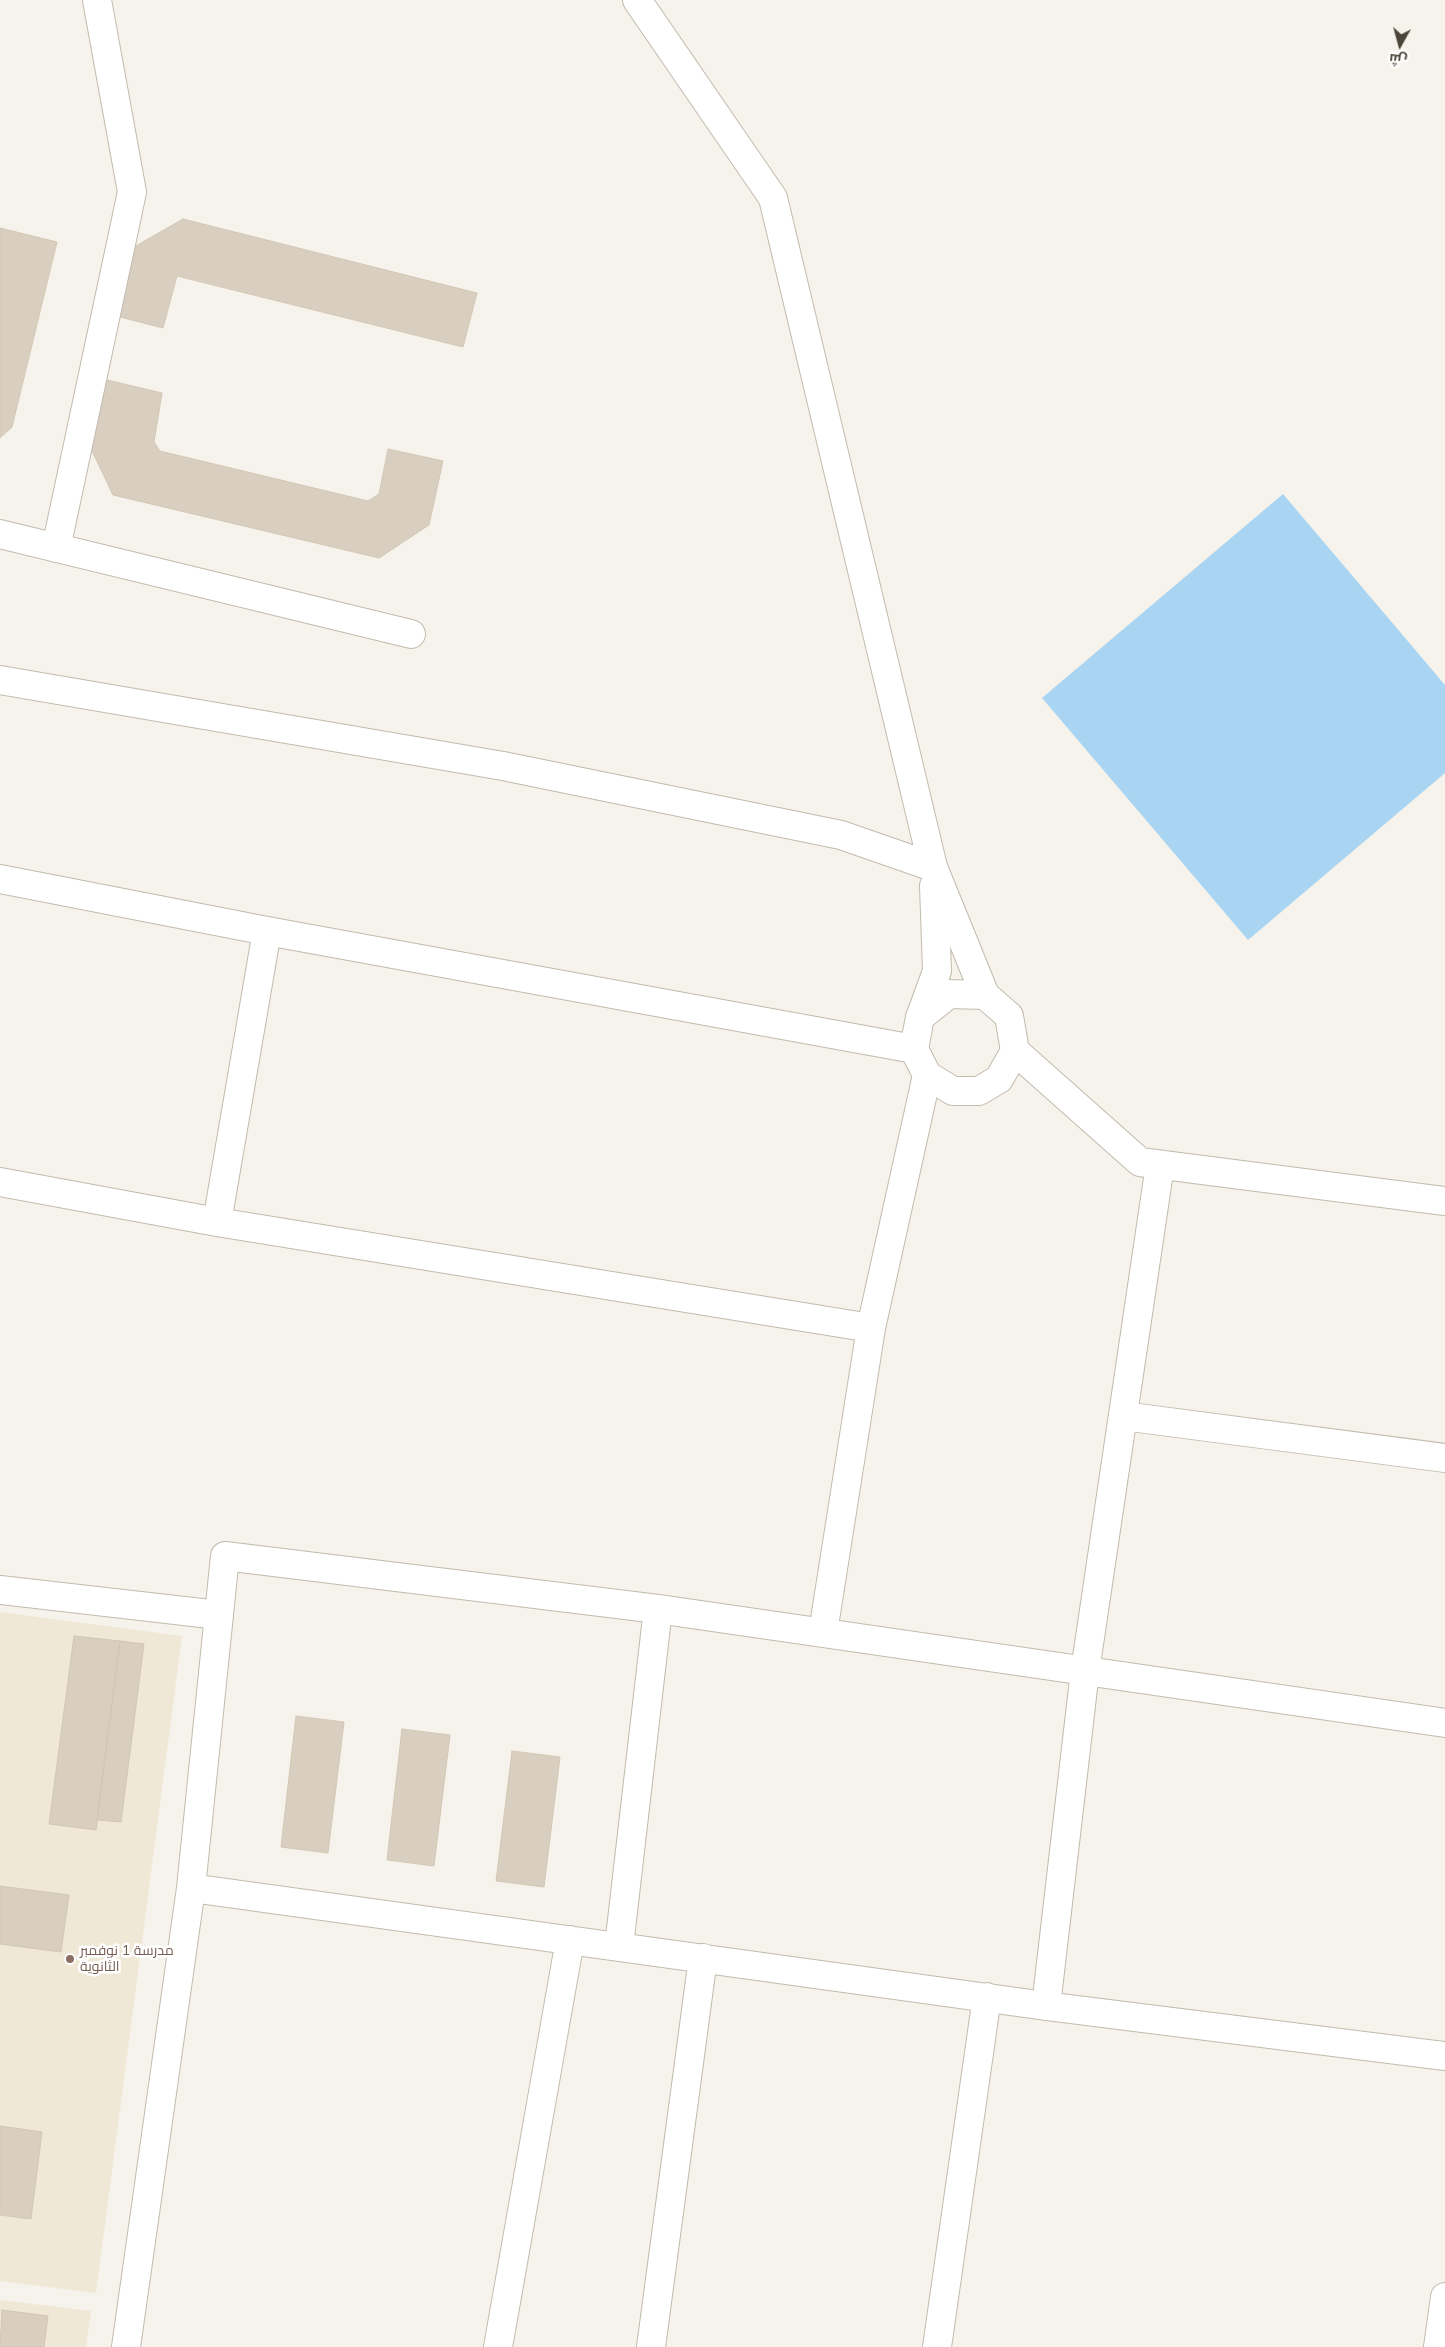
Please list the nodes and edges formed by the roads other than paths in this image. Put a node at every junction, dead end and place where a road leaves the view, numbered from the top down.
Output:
1 (97, 0) edge
2 (637, 0) edge
3 (0, 534) edge
4 (56, 548) junction
5 (411, 634) dead end
6 (0, 680) edge
7 (933, 867) junction
8 (0, 879) edge
9 (267, 931) junction
10 (985, 995) junction
11 (920, 1017) junction
12 (914, 1049) junction
13 (1015, 1051) junction
14 (927, 1075) junction
15 (1160, 1165) junction
16 (0, 1182) edge
17 (1445, 1201) edge
18 (217, 1222) junction
19 (871, 1328) junction
20 (1123, 1416) junction
21 (1445, 1458) edge
22 (0, 1590) edge
23 (658, 1609) junction
24 (219, 1615) junction
25 (823, 1632) junction
26 (1085, 1671) junction
27 (1445, 1723) edge
28 (191, 1888) junction
29 (570, 1940) junction
30 (619, 1946) junction
31 (703, 1958) junction
32 (987, 1997) junction
33 (1046, 2006) junction
34 (1445, 2056) edge
35 (1445, 2297) edge
36 (126, 2347) edge
37 (498, 2347) edge
38 (652, 2347) edge
39 (937, 2347) edge
40 (1438, 2347) edge

1 - 4 street
2 - 7 street
3 - 4 street
4 - 5 street
6 - 7 street
7 - 10 street
7 - 11 street
8 - 9 street
9 - 12 street
9 - 18 street
10 - 11 street
10 - 13 street
11 - 12 street
12 - 14 street
13 - 14 street
13 - 15 street
14 - 19 street
15 - 17 street
15 - 20 street
16 - 18 street
18 - 19 street
19 - 25 street
20 - 21 street
20 - 26 street
22 - 24 street
23 - 24 street
23 - 25 street
23 - 30 street
24 - 28 street
25 - 26 street
26 - 27 street
26 - 33 street
28 - 29 street
28 - 36 street
29 - 30 street
29 - 37 street
30 - 31 street
31 - 32 street
31 - 38 street
32 - 33 street
32 - 39 street
33 - 34 street
35 - 40 street

